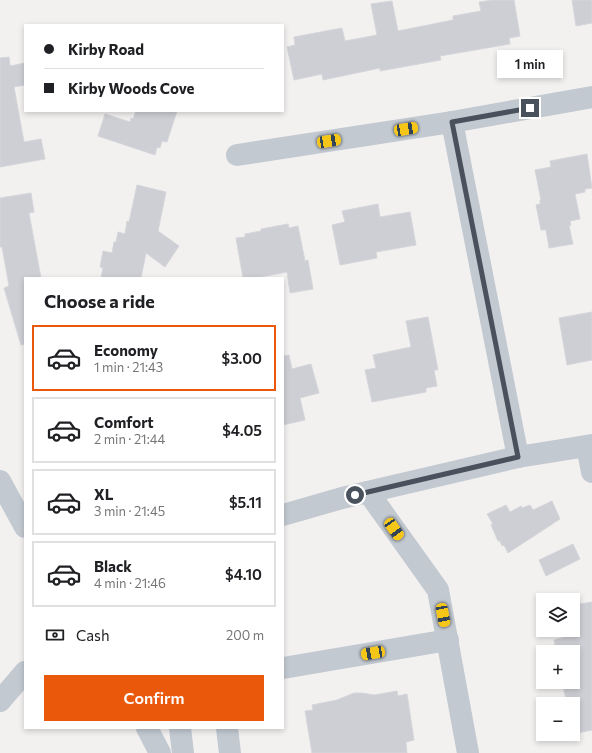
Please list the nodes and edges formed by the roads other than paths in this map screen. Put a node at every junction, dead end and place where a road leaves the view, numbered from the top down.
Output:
1 (592, 97) edge
2 (452, 122) junction
3 (237, 156) dead end
4 (589, 446) edge
5 (518, 457) junction
6 (592, 472) edge
7 (0, 481) edge
8 (368, 492) junction
9 (284, 515) edge
10 (24, 525) edge
11 (448, 640) junction
12 (284, 668) edge
13 (24, 673) edge
14 (0, 701) edge
15 (148, 729) edge
16 (180, 729) edge
17 (227, 729) edge
18 (160, 753) edge
19 (183, 753) edge
20 (230, 753) edge
21 (468, 753) edge

1 - 2 street
2 - 3 street
2 - 5 street
4 - 5 street
4 - 6 street
5 - 8 street
7 - 10 street
8 - 9 street
8 - 11 street
11 - 12 street
11 - 21 street
13 - 14 street
15 - 18 street
16 - 19 street
17 - 20 street

